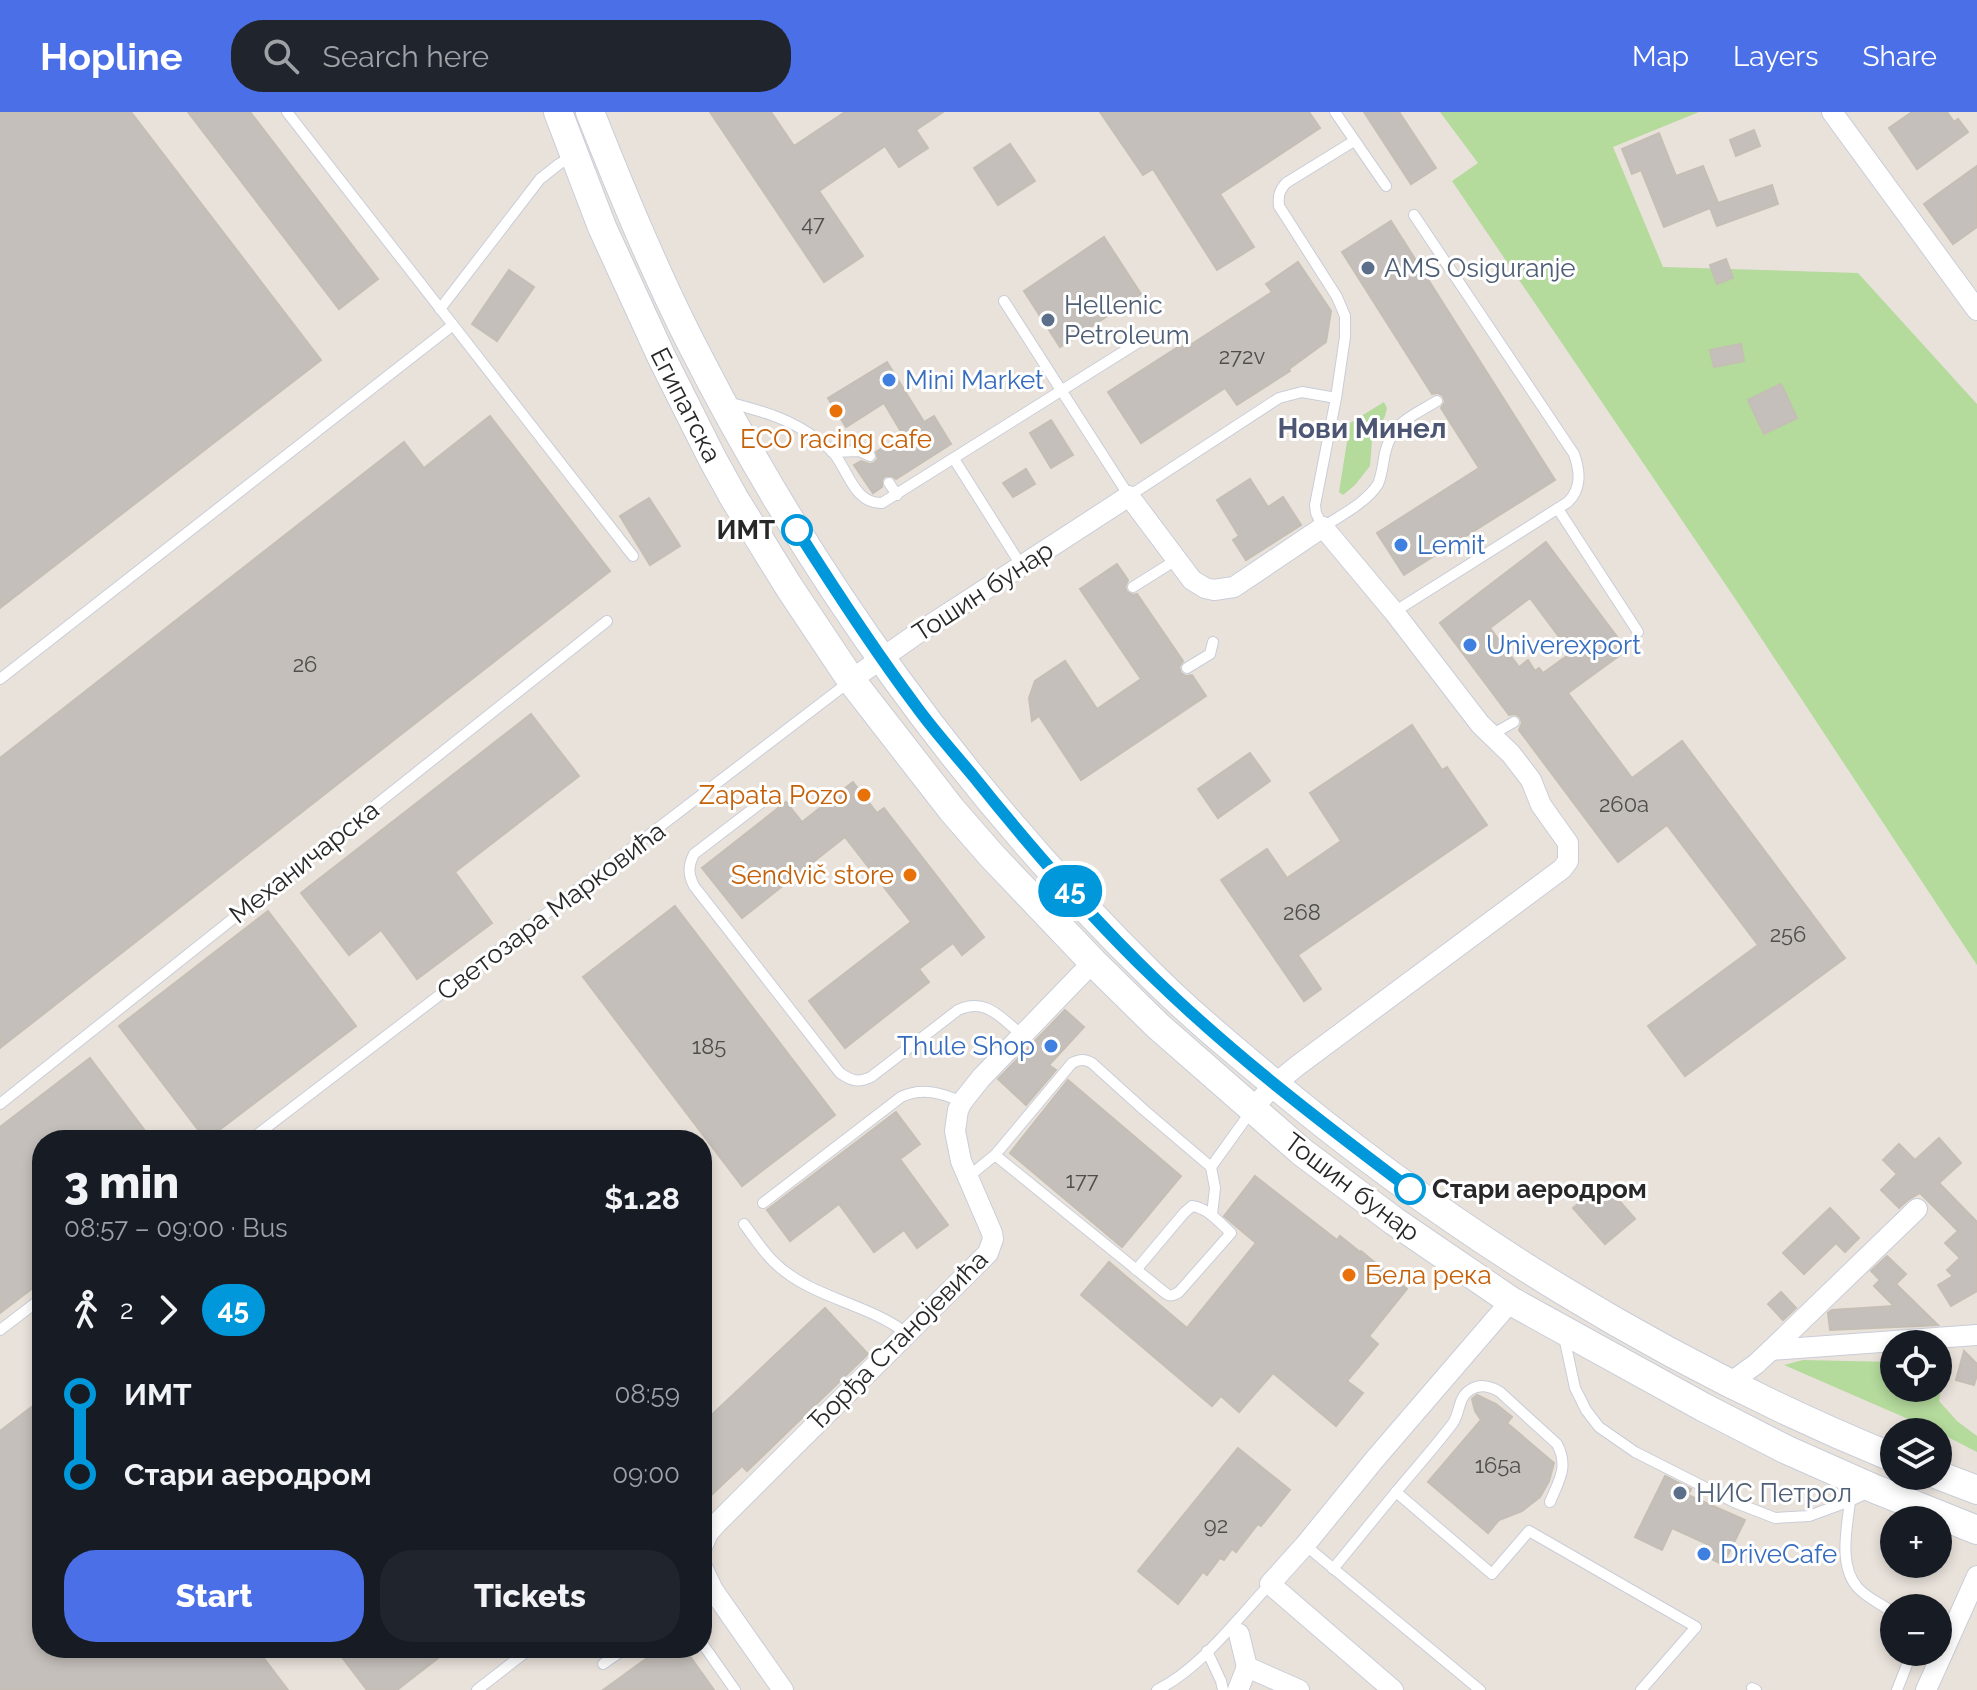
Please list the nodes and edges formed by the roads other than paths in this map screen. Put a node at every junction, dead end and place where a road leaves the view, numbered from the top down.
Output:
1 (287, 112) edge
2 (558, 112) edge
3 (590, 112) edge
4 (1335, 112) edge
5 (1839, 114) edge
6 (1354, 141) junction
7 (574, 156) junction
8 (1386, 186) dead end
9 (1414, 215) dead end
10 (1004, 301) dead end
11 (440, 309) junction
12 (1977, 310) edge
13 (453, 325) junction
14 (1150, 335) dead end
15 (1063, 391) junction
16 (1336, 398) junction
17 (721, 401) junction
18 (1437, 401) dead end
19 (832, 452) junction
20 (870, 456) dead end
21 (954, 459) junction
22 (889, 483) dead end
23 (897, 495) junction
24 (1129, 496) junction
25 (1558, 509) junction
26 (1323, 527) junction
27 (633, 556) dead end
28 (1176, 560) junction
29 (1021, 565) junction
30 (1133, 587) dead end
31 (1394, 612) junction
32 (607, 621) dead end
33 (1638, 632) dead end
34 (1213, 642) dead end
35 (882, 658) junction
36 (1187, 668) dead end
37 (0, 679) edge
38 (851, 680) junction
39 (1514, 722) dead end
40 (1491, 735) junction
41 (771, 795) dead end
42 (1093, 962) junction
43 (1022, 1035) junction
44 (1275, 1084) junction
45 (962, 1102) junction
46 (0, 1104) edge
47 (1253, 1108) junction
48 (263, 1130) edge
49 (995, 1155) junction
50 (1211, 1167) junction
51 (966, 1178) junction
52 (763, 1203) dead end
53 (1917, 1209) dead end
54 (1212, 1215) junction
55 (744, 1224) dead end
56 (1136, 1270) junction
57 (1511, 1301) junction
58 (32, 1306) edge
59 (0, 1330) edge
60 (1563, 1331) junction
61 (906, 1333) junction
62 (1977, 1335) edge
63 (1771, 1350) junction
64 (1730, 1383) junction
65 (1880, 1452) edge
66 (1952, 1480) edge
67 (1977, 1490) edge
68 (1396, 1492) junction
69 (1862, 1495) junction
70 (1550, 1502) dead end
71 (712, 1529) edge
72 (1977, 1530) edge
73 (1305, 1545) junction
74 (1333, 1569) junction
75 (1977, 1576) edge
76 (1270, 1584) junction
77 (712, 1588) edge
78 (1880, 1604) edge
79 (1239, 1634) dead end
80 (1207, 1651) junction
81 (712, 1657) edge
82 (518, 1658) edge
83 (612, 1658) edge
84 (603, 1664) dead end
85 (1906, 1666) edge
86 (1247, 1667) junction
87 (477, 1690) edge
88 (735, 1690) edge
89 (783, 1690) edge
90 (1159, 1690) edge
91 (1223, 1690) edge
92 (1238, 1690) edge
93 (1299, 1690) edge
94 (1393, 1690) edge
95 (1480, 1690) edge
96 (1641, 1690) edge
97 (1897, 1690) edge
98 (1926, 1690) edge

1 - 11 lane
2 - 7 main road, Египатска
3 - 17 main road, Египатска
4 - 6 lane
5 - 12 street
6 - 8 lane
6 - 16 lane
7 - 11 lane
7 - 38 main road, Египатска
9 - 25 lane
10 - 15 lane
11 - 13 lane
13 - 27 lane
13 - 37 lane
14 - 15 lane
15 - 21 lane
15 - 24 lane
16 - 24 lane, Тошин бунар
16 - 26 lane
17 - 19 lane
17 - 35 main road, Египатска
18 - 26 lane
19 - 20 lane
19 - 23 lane
21 - 23 lane
21 - 29 lane
22 - 23 lane
24 - 28 street
24 - 29 street, Тошин бунар
25 - 31 lane
25 - 33 lane
26 - 28 street
26 - 31 street
28 - 30 lane
29 - 35 street, Тошин бунар
31 - 40 street
32 - 46 lane, Механичарска
34 - 36 lane
35 - 38 street
35 - 44 main road, Тошин бунар
38 - 42 main road, Тошин бунар
38 - 48 lane, Светозара Марковића
39 - 40 lane
40 - 44 street
41 - 43 lane
42 - 43 street
42 - 47 main road, Тошин бунар
43 - 45 street
44 - 47 street
44 - 64 main road, Тошин бунар
45 - 51 street, Ђорђа Станојевића
45 - 52 lane
47 - 50 lane
47 - 57 main road, Тошин бунар
49 - 50 lane
49 - 51 lane
49 - 56 lane
50 - 54 lane
51 - 61 street, Ђорђа Станојевића
53 - 63 street
54 - 56 lane
54 - 56 lane
55 - 61 lane
57 - 60 main road, Тошин бунар
57 - 73 street
58 - 59 lane
60 - 69 main road, Тошин бунар
60 - 69 lane
61 - 71 street, Ђорђа Станојевића
62 - 63 street
63 - 64 street
64 - 65 main road, Тошин бунар
66 - 67 main road
68 - 70 lane
68 - 74 lane
68 - 96 lane
69 - 72 main road, Тошин бунар
69 - 78 lane
73 - 74 lane
73 - 76 street
74 - 95 lane
75 - 98 street
76 - 80 lane
76 - 94 street
77 - 89 street
79 - 86 street
80 - 90 lane
80 - 91 lane
81 - 88 lane
82 - 87 lane
83 - 84 lane
85 - 97 lane
86 - 92 street
86 - 93 street

